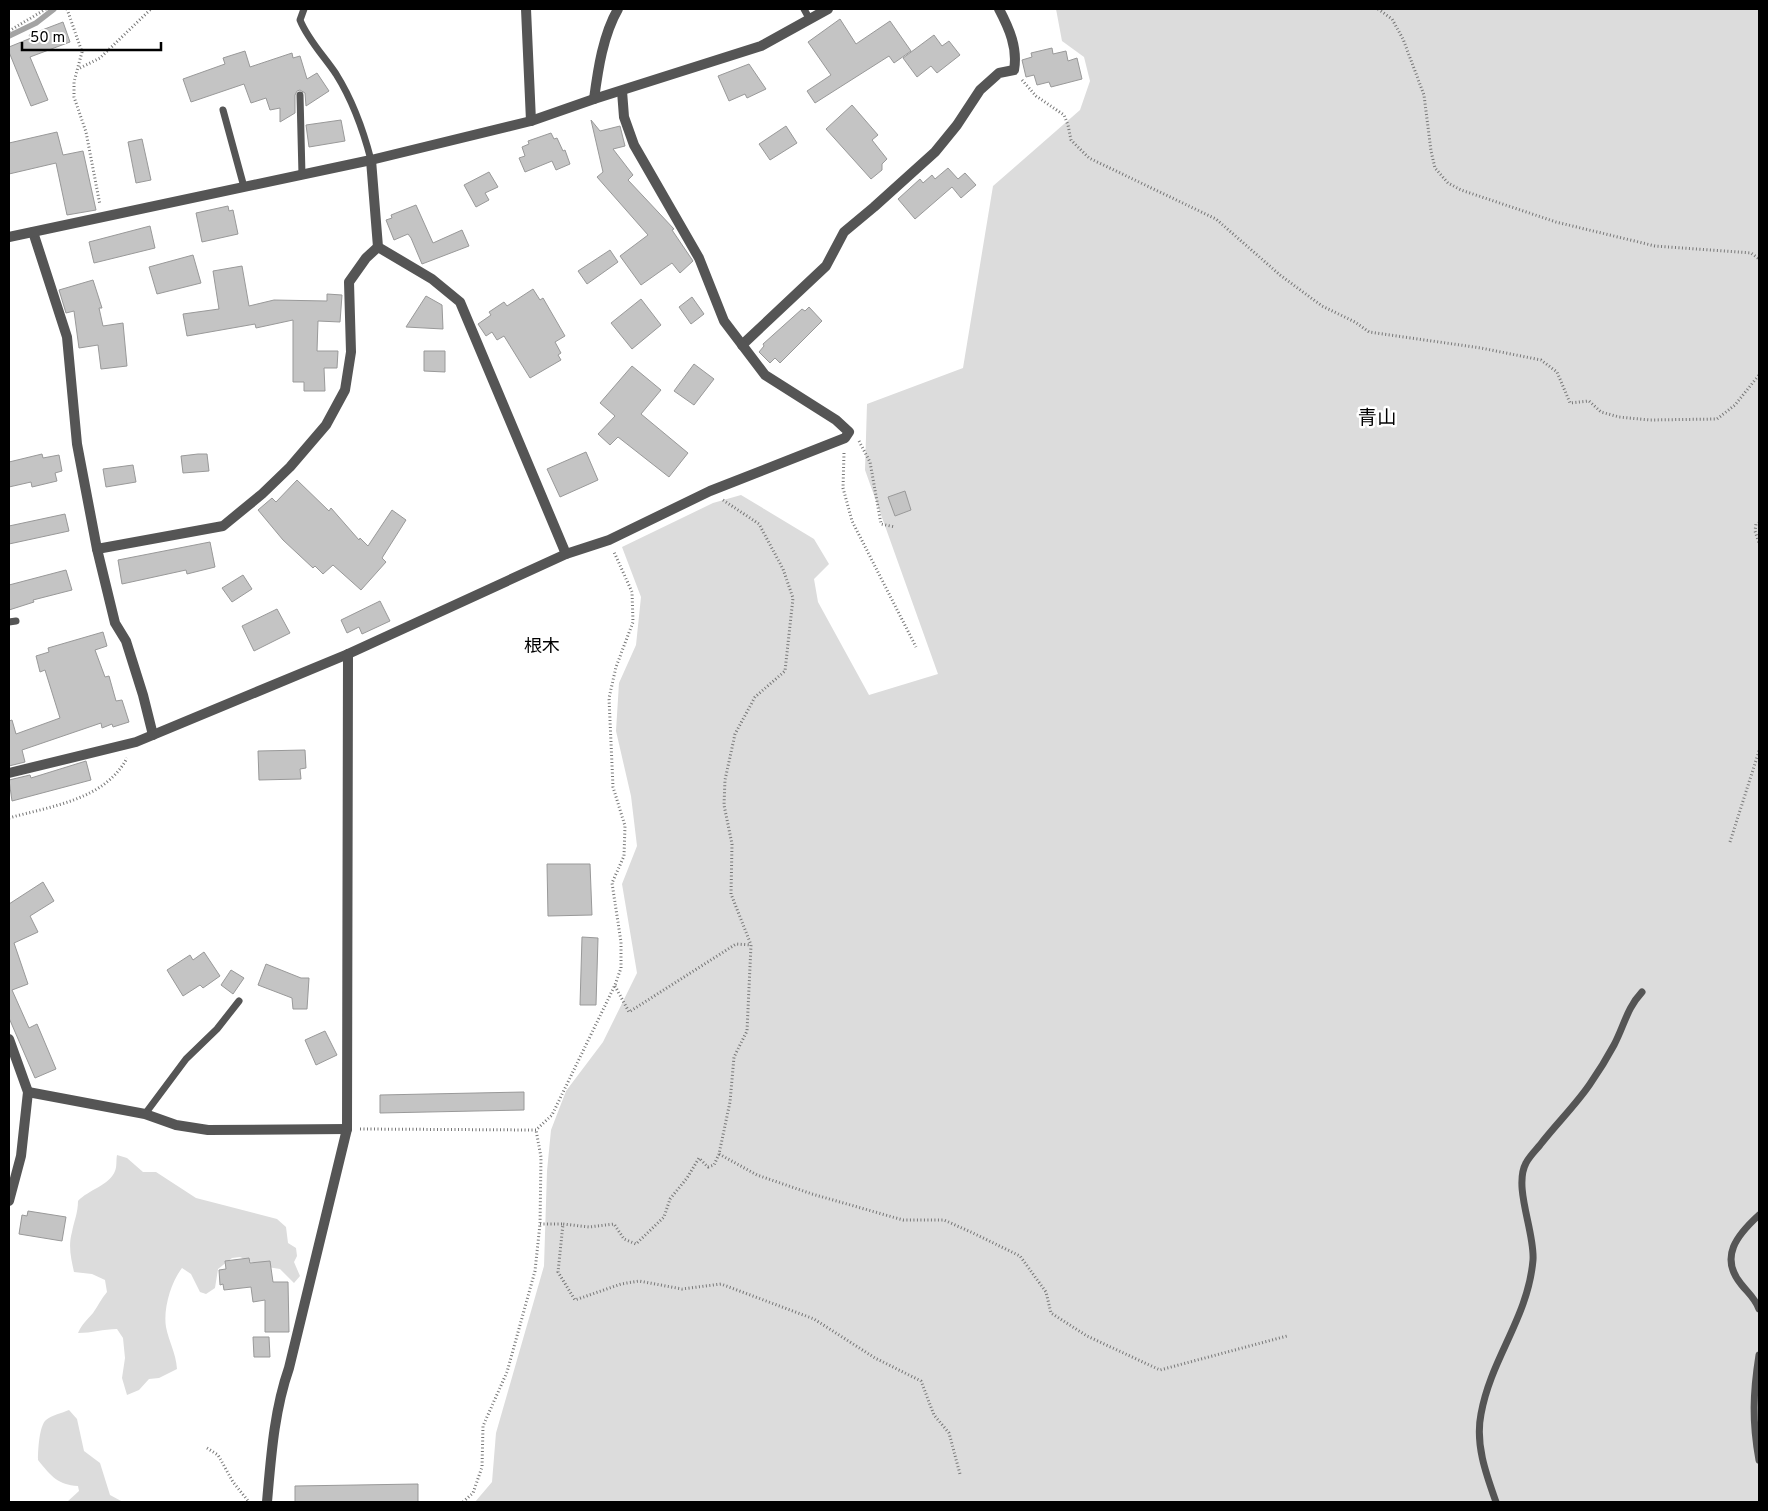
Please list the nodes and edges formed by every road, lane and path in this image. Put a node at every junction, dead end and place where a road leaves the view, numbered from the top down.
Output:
1 (46, 9) edge
2 (67, 9) edge
3 (151, 9) edge
4 (304, 9) edge
5 (526, 9) edge
6 (618, 9) edge
7 (804, 9) edge
8 (828, 9) edge
9 (999, 9) edge
10 (1378, 9) edge
11 (810, 20) junction
12 (9, 31) edge
13 (79, 69) junction
14 (1014, 70) junction
15 (622, 91) junction
16 (300, 95) dead end
17 (594, 99) junction
18 (223, 110) dead end
19 (531, 121) junction
20 (371, 160) junction
21 (302, 175) junction
22 (244, 187) junction
23 (103, 218) junction
24 (33, 232) junction
25 (9, 237) edge
26 (378, 247) junction
27 (1759, 259) edge
28 (742, 345) junction
29 (1759, 375) edge
30 (847, 435) junction
31 (710, 491) junction
32 (1759, 524) edge
33 (895, 528) dead end
34 (609, 540) junction
35 (1759, 543) edge
36 (97, 549) junction
37 (566, 554) junction
38 (916, 647) dead end
39 (348, 654) junction
40 (152, 735) junction
41 (136, 742) junction
42 (1759, 751) edge
43 (9, 773) edge
44 (9, 818) edge
45 (1730, 842) dead end
46 (752, 945) junction
47 (615, 986) junction
48 (1642, 992) dead end
49 (239, 1001) dead end
50 (9, 1039) edge
51 (28, 1092) junction
52 (145, 1114) junction
53 (347, 1129) junction
54 (536, 1130) junction
55 (718, 1154) junction
56 (9, 1201) edge
57 (1759, 1215) edge
58 (540, 1224) junction
59 (563, 1224) junction
60 (1759, 1309) edge
61 (1287, 1336) dead end
62 (1759, 1355) edge
63 (207, 1448) dead end
64 (1759, 1460) edge
65 (960, 1474) dead end
66 (250, 1502) edge
67 (267, 1502) edge
68 (463, 1502) edge
69 (1496, 1502) edge

1 - 12 path
2 - 13 path
3 - 13 path
4 - 20 lane
5 - 19 street
6 - 17 street
7 - 11 lane
8 - 11 street
9 - 14 street
10 - 27 path
11 - 15 street
13 - 23 path
14 - 28 street
14 - 29 path
15 - 17 street
15 - 28 street
16 - 21 lane
17 - 19 street
18 - 22 lane
19 - 20 street
20 - 21 street
20 - 26 street
21 - 22 street
22 - 23 street
23 - 24 street
24 - 25 street
24 - 36 street
26 - 36 street
26 - 37 street
28 - 30 street
30 - 31 street
30 - 33 path
30 - 38 path
31 - 34 street
31 - 46 path
32 - 35 path
34 - 37 street
34 - 47 path
36 - 40 street
37 - 39 street
39 - 40 street
39 - 53 street
40 - 41 street
41 - 43 street
41 - 44 path
42 - 45 path
46 - 47 path
46 - 55 path
47 - 54 path
48 - 69 lane
49 - 52 lane
50 - 51 street
51 - 52 street
51 - 56 street
52 - 53 street
53 - 54 path
53 - 67 street
54 - 58 path
55 - 59 path
55 - 61 path
57 - 60 lane
58 - 59 path
58 - 68 path
59 - 65 path
62 - 64 lane
63 - 66 path

